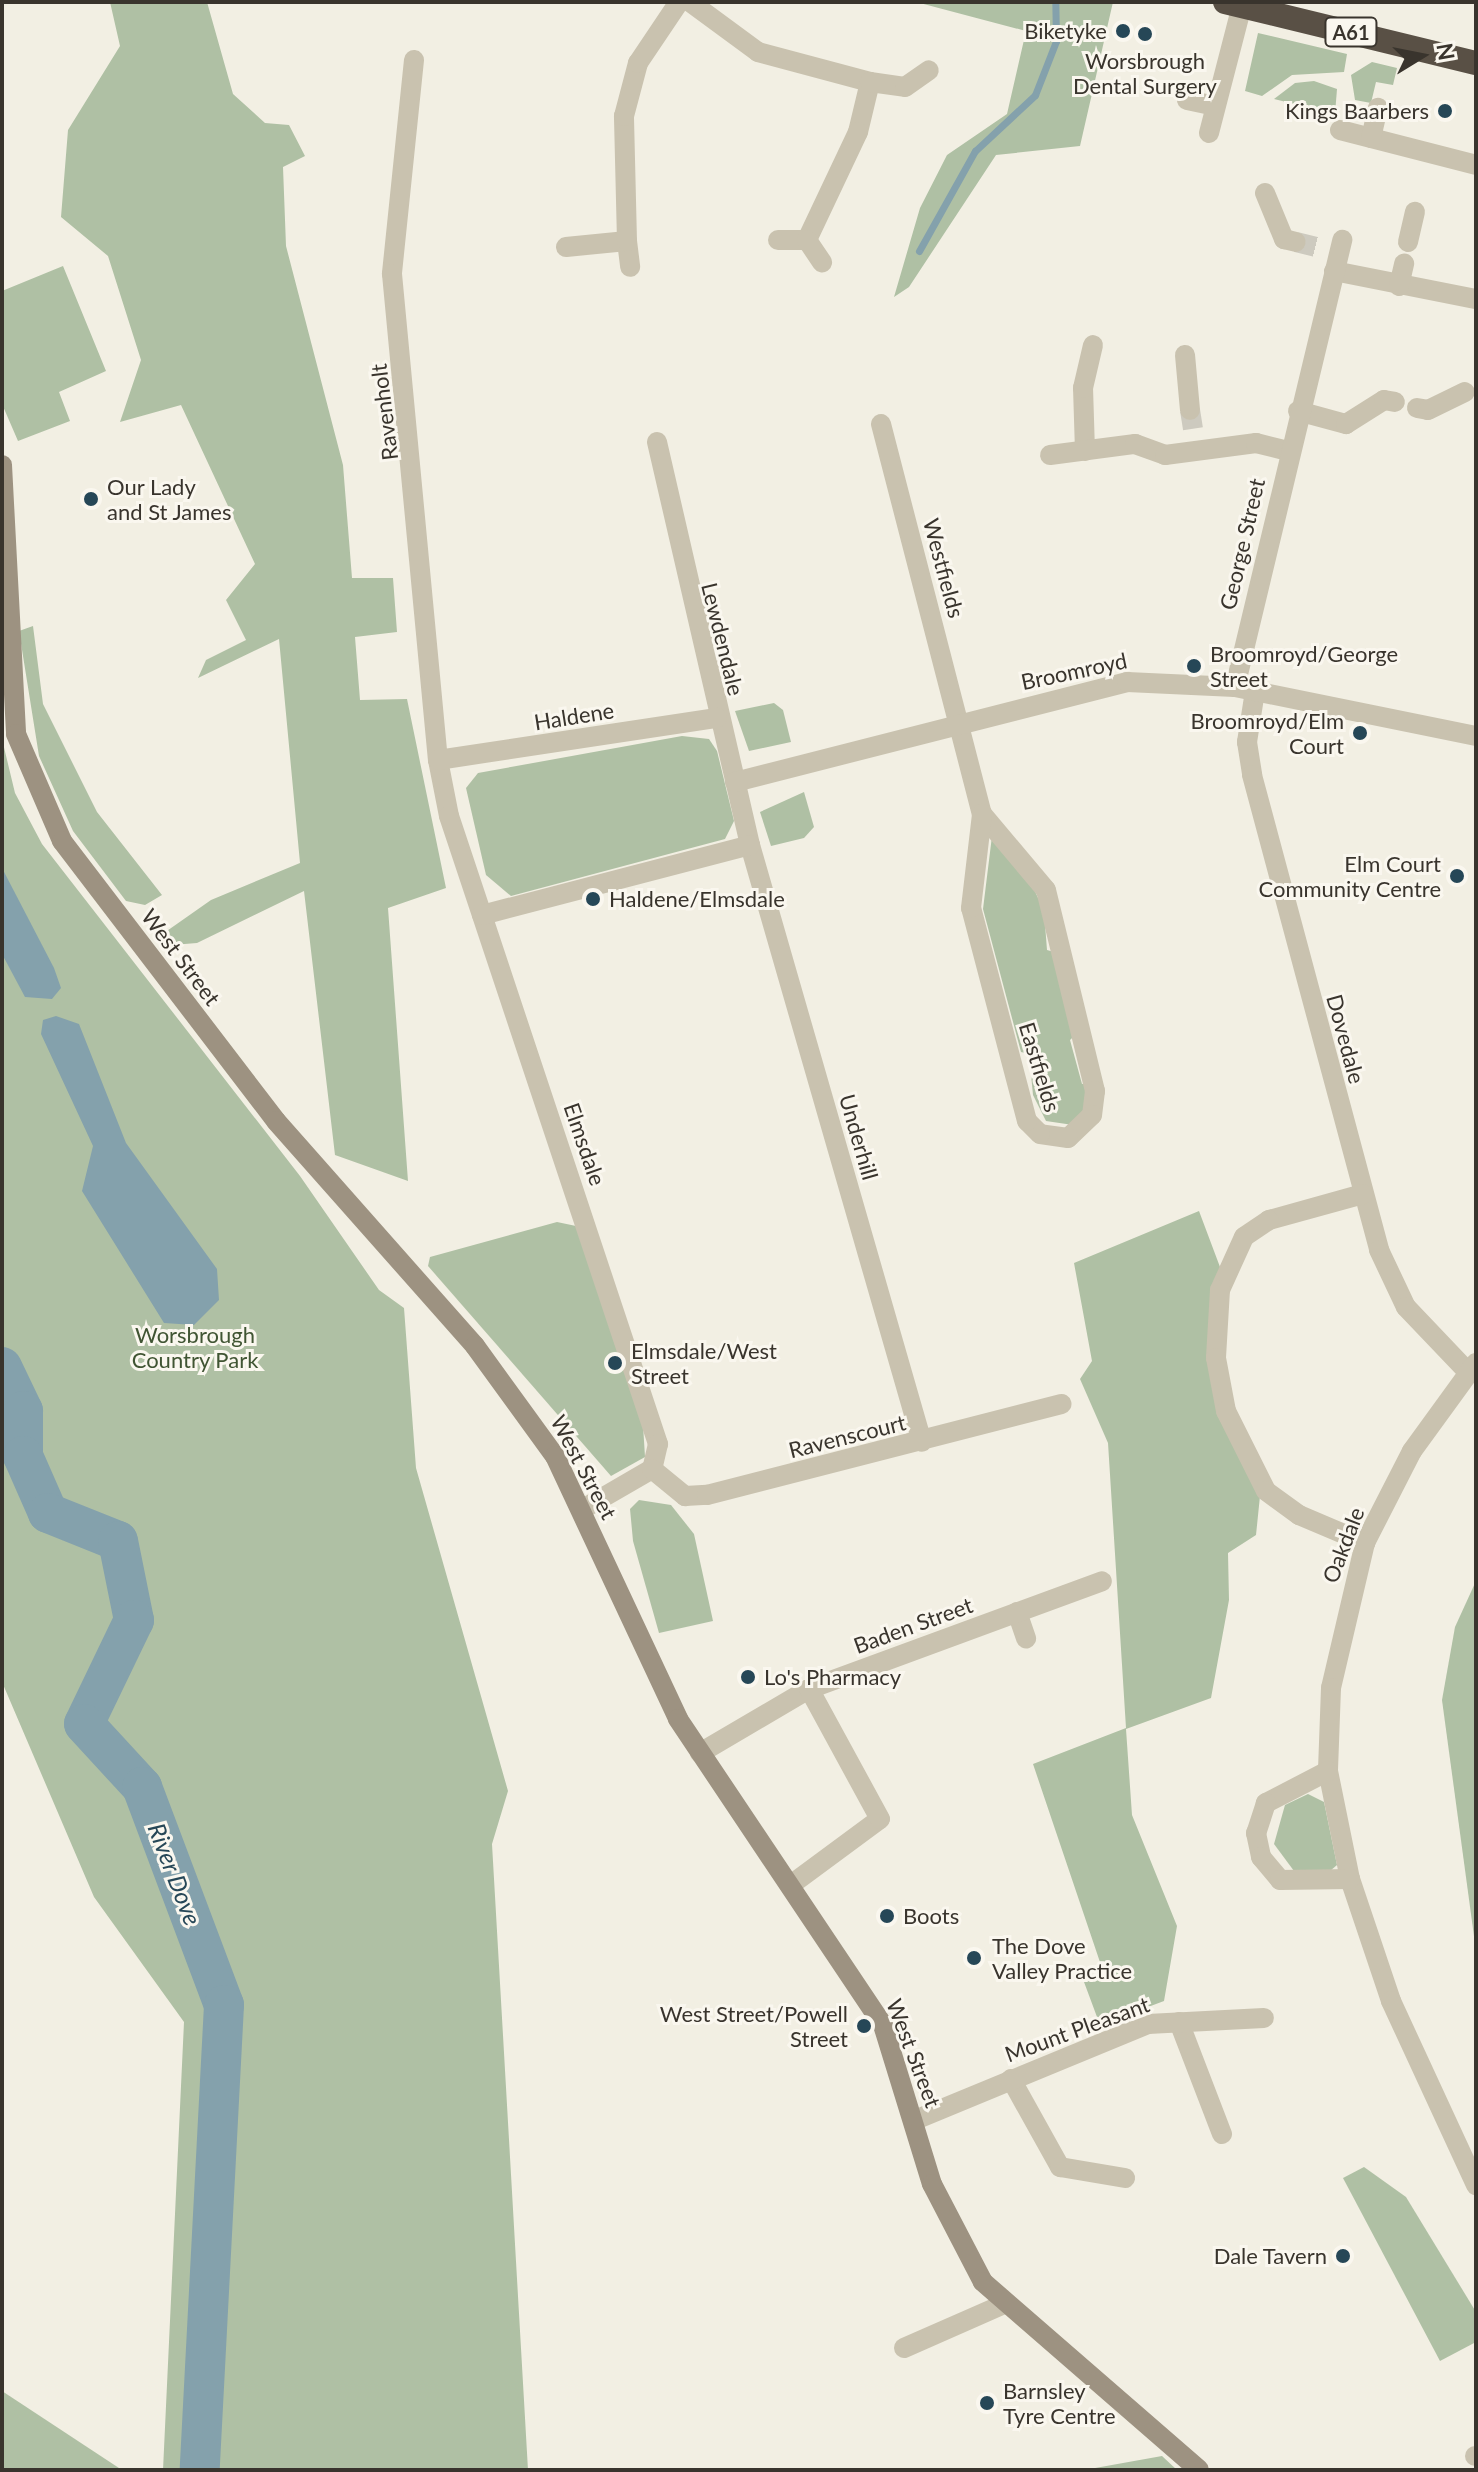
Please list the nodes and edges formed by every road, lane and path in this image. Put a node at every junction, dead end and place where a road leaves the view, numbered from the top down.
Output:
1 (679, 2) edge
2 (690, 2) edge
3 (1237, 3) edge
4 (414, 60) dead end
5 (1476, 63) edge
6 (929, 70) dead end
7 (870, 82) junction
8 (1187, 100) dead end
9 (1215, 106) junction
10 (1378, 108) dead end
11 (1340, 130) dead end
12 (1209, 133) dead end
13 (1371, 138) junction
14 (1476, 165) edge
15 (1265, 193) dead end
16 (1415, 212) dead end
17 (778, 240) dead end
18 (807, 240) junction
19 (627, 241) junction
20 (1296, 242) tunnel mouth
21 (1408, 242) dead end
22 (566, 247) dead end
23 (822, 262) dead end
24 (1404, 264) dead end
25 (630, 267) dead end
26 (1399, 286) junction
27 (1476, 302) edge
28 (1093, 345) dead end
29 (1185, 355) dead end
30 (1465, 392) dead end
31 (1395, 402) dead end
32 (1417, 408) dead end
33 (1298, 411) junction
34 (881, 424) dead end
35 (657, 442) dead end
36 (1085, 451) junction
37 (1196, 451) junction
38 (1288, 451) junction
39 (1050, 455) dead end
40 (2, 465) edge
41 (1245, 689) junction
42 (717, 718) junction
43 (960, 723) junction
44 (1475, 730) edge
45 (438, 760) junction
46 (735, 782) junction
47 (982, 814) junction
48 (750, 845) junction
49 (482, 915) junction
50 (1363, 1194) junction
51 (1472, 1368) edge
52 (1061, 1404) dead end
53 (922, 1442) junction
54 (652, 1469) junction
55 (583, 1509) junction
56 (1365, 1543) junction
57 (1102, 1581) dead end
58 (1017, 1612) junction
59 (1026, 1638) dead end
60 (809, 1689) junction
61 (700, 1753) junction
62 (1328, 1771) junction
63 (1350, 1879) junction
64 (792, 1884) junction
65 (1264, 2018) dead end
66 (1179, 2022) junction
67 (1011, 2079) junction
68 (915, 2120) junction
69 (1222, 2134) dead end
70 (1125, 2178) dead end
71 (1476, 2185) edge
72 (1004, 2304) junction
73 (904, 2348) dead end
74 (1199, 2470) edge

1 - 19 street
2 - 7 street
3 - 5 highway, A61
3 - 9 street
4 - 45 street, Ravenholt
6 - 7 street
7 - 18 street
8 - 9 street
9 - 12 street
10 - 13 street
11 - 13 street
13 - 14 street
15 - 20 street
16 - 21 street
17 - 18 street
18 - 23 street
19 - 22 street
19 - 25 street
24 - 26 street
26 - 27 street
26 - 33 street, George Street
28 - 36 street
29 - 37 street
30 - 32 street
31 - 33 street
33 - 38 street, George Street
34 - 43 street, Westfields
35 - 42 street, Lewdendale
36 - 37 street
36 - 39 street
37 - 38 street
38 - 41 street, George Street
40 - 55 main road, West Street
41 - 43 street, Broomroyd
41 - 44 street, Broomroyd
41 - 50 street, Dovedale
42 - 45 street, Haldene
42 - 46 street, Lewdendale
43 - 46 street, Broomroyd
43 - 47 street, Eastfields
45 - 49 street, Elmsdale
46 - 48 street, Lewdendale
47 - 47 street, Eastfields
48 - 49 street
48 - 53 street, Underhill
49 - 54 street, Elmsdale
50 - 51 street, Dovedale
50 - 56 street
51 - 56 street, Oakdale
52 - 53 street, Ravenscourt
53 - 54 street, Ravenscourt
54 - 55 street
55 - 61 main road, West Street
56 - 62 street, Oakdale
57 - 58 street, Baden Street
58 - 59 street
58 - 60 street, Baden Street
60 - 61 street, Baden Street
60 - 64 street
61 - 64 main road, West Street
62 - 63 street, Oakdale
62 - 63 street
63 - 71 street, Oakdale
64 - 68 main road, West Street
65 - 66 street, Mount Pleasant
66 - 67 street, Mount Pleasant
66 - 69 street
67 - 68 street, Mount Pleasant
67 - 70 street
68 - 72 main road, West Street
72 - 73 street
72 - 74 main road, West Street

